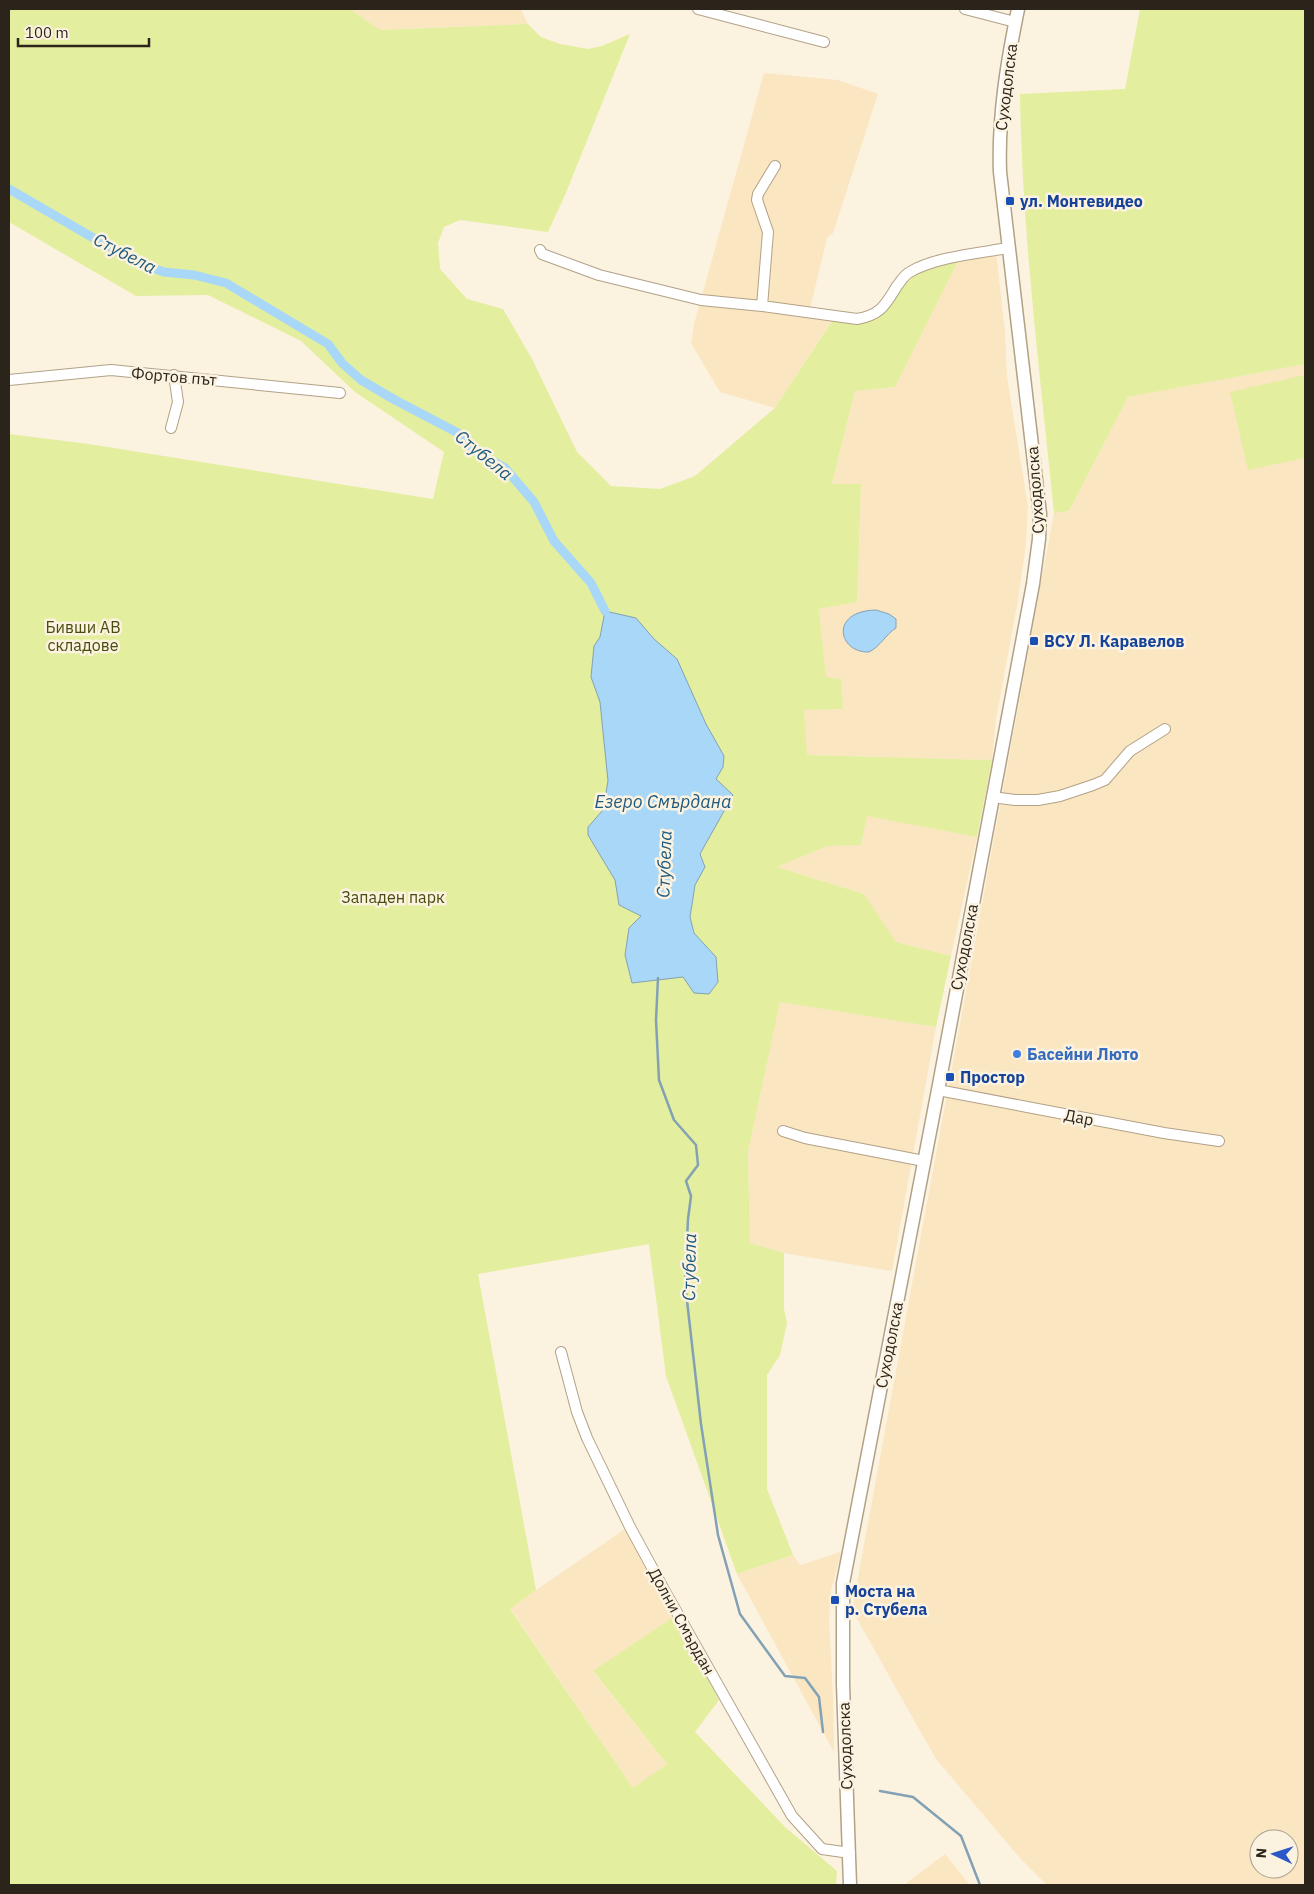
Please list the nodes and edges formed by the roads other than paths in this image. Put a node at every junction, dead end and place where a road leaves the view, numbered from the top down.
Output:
1 (698, 9) edge
2 (965, 9) edge
3 (1016, 15) edge
4 (824, 42) dead end
5 (775, 166) dead end
6 (1008, 248) junction
7 (540, 250) dead end
8 (762, 306) junction
9 (174, 375) junction
10 (9, 380) edge
11 (340, 393) dead end
12 (171, 428) dead end
13 (1165, 729) dead end
14 (992, 797) junction
15 (938, 1090) junction
16 (783, 1131) dead end
17 (1219, 1141) dead end
18 (924, 1161) junction
19 (561, 1352) dead end
20 (850, 1853) junction
21 (850, 1885) edge

1 - 4 street
2 - 3 street
3 - 6 street, Суходолска
5 - 8 street
6 - 8 street
6 - 14 street, Суходолска
7 - 8 street
9 - 10 street, Фортов път
9 - 11 street, Фортов път
9 - 12 street
13 - 14 street
14 - 15 street, Суходолска
15 - 17 street, Дар
15 - 18 street, Суходолска
16 - 18 street
18 - 20 street, Суходолска
19 - 20 street, Долни Смърдан
20 - 21 street, Суходолска

